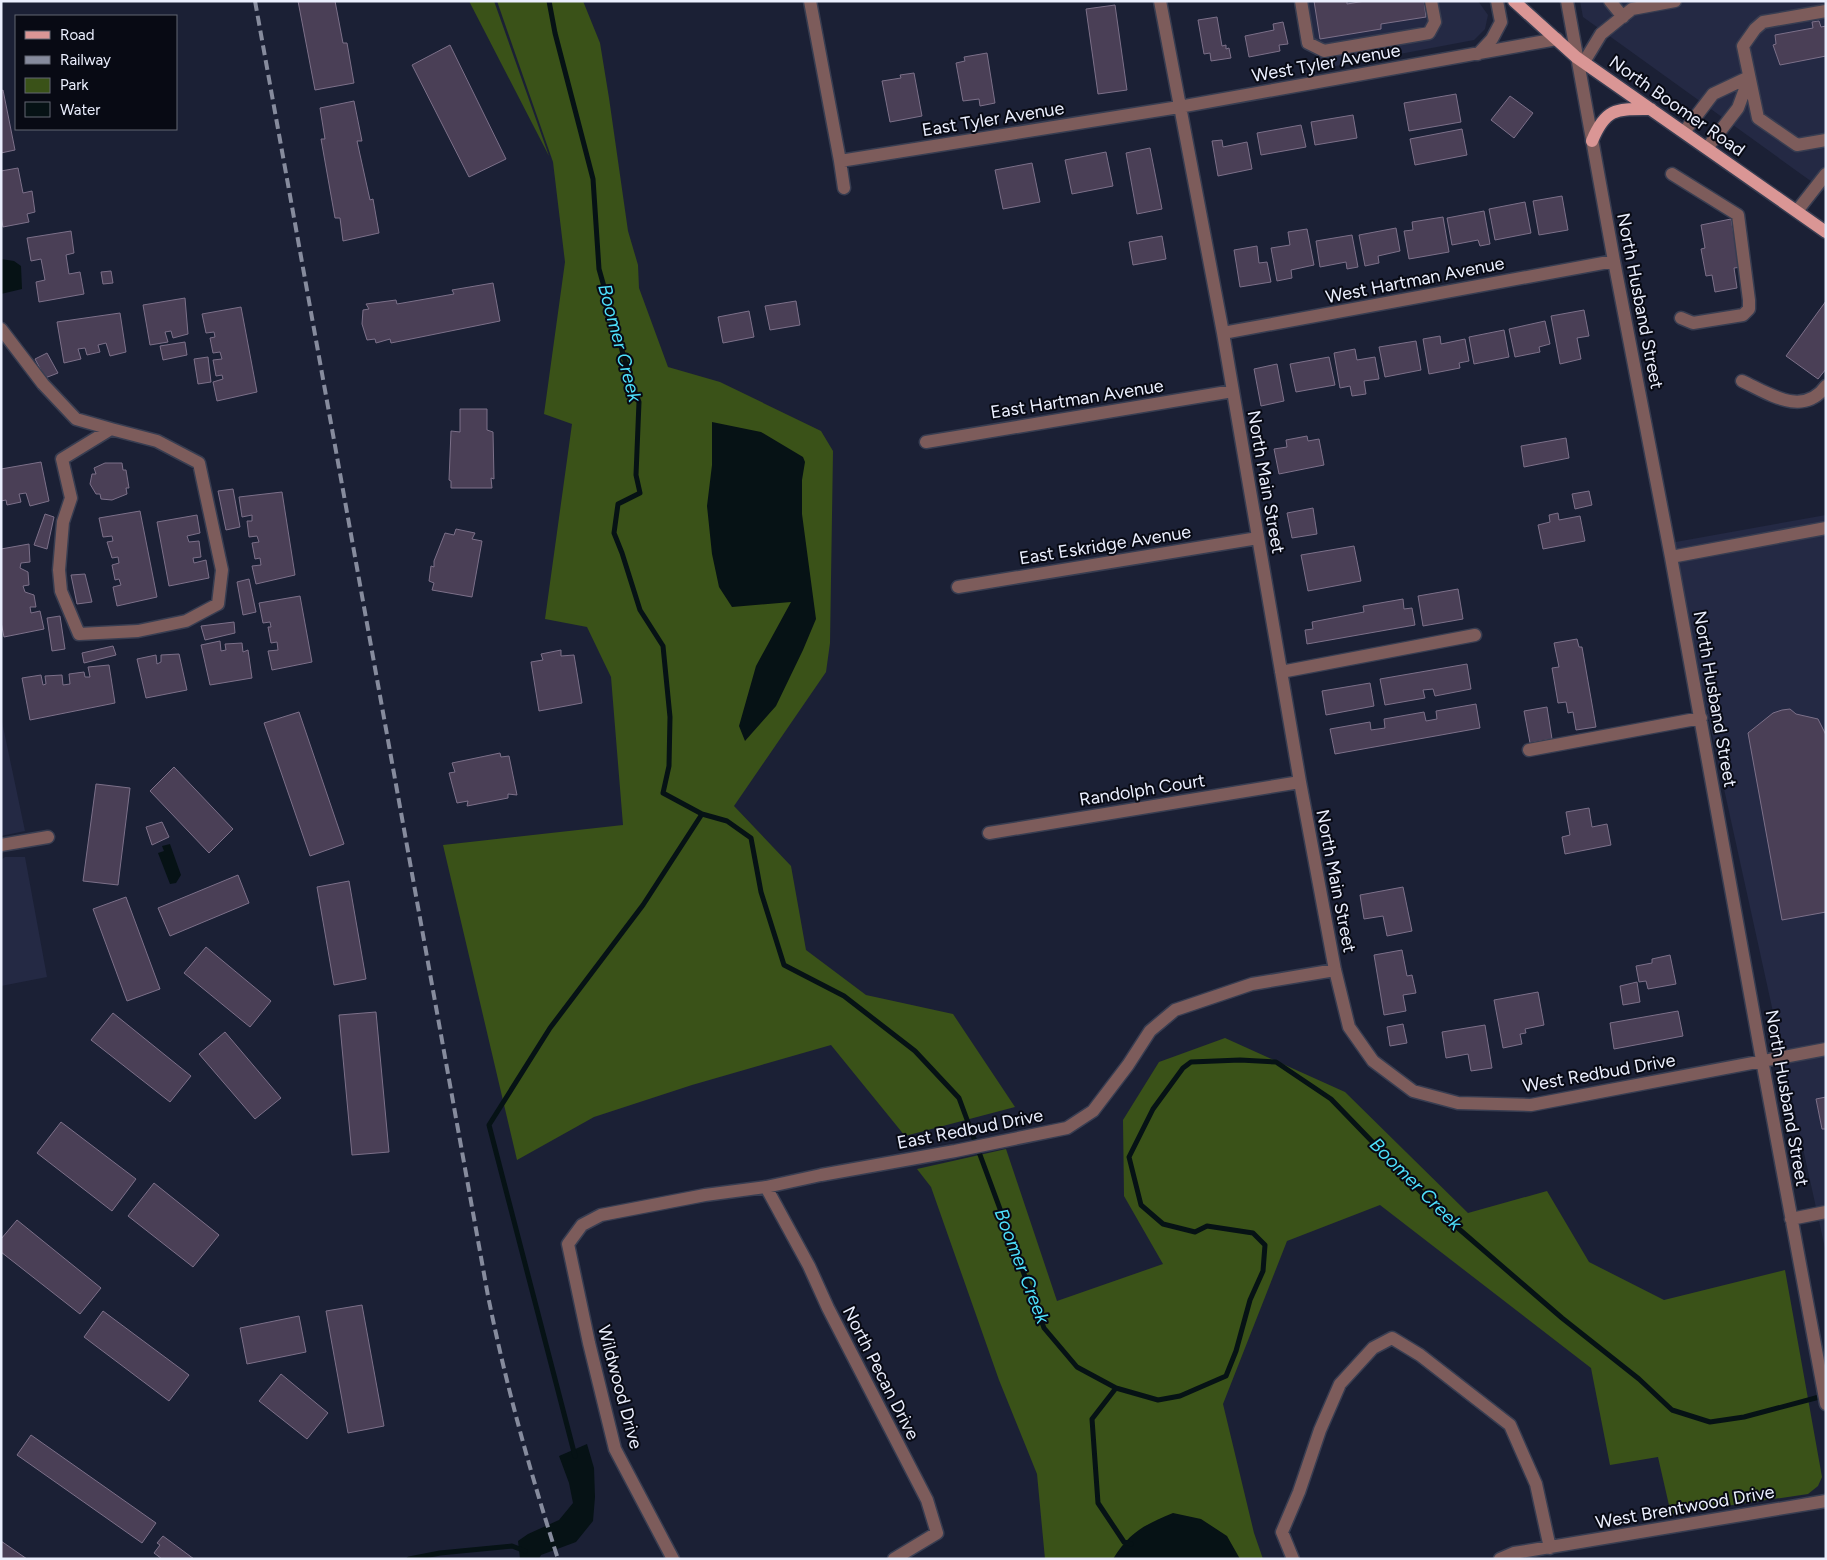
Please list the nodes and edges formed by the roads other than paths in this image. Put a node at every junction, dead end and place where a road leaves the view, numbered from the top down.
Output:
1 (810, 1) edge
2 (1160, 1) edge
3 (1301, 1) edge
4 (1431, 1) edge
5 (1497, 1) edge
6 (1514, 1) edge
7 (1567, 1) edge
8 (1610, 1) edge
9 (1675, 1) edge
10 (1826, 11) edge
11 (1826, 16) edge
12 (1623, 17) junction
13 (1755, 29) junction
14 (1557, 40) junction
15 (1478, 54) junction
16 (1580, 60) junction
17 (1749, 77) junction
18 (1179, 107) junction
19 (1651, 109) junction
20 (1684, 132) junction
21 (1826, 140) edge
22 (1592, 141) junction
23 (1706, 148) junction
24 (840, 161) junction
25 (1672, 174) dead end
26 (1826, 174) edge
27 (844, 188) dead end
28 (1797, 211) junction
29 (1826, 232) edge
30 (1614, 260) junction
31 (1681, 318) dead end
32 (1, 329) edge
33 (1223, 333) junction
34 (1742, 381) dead end
35 (1826, 386) edge
36 (1233, 391) junction
37 (112, 429) junction
38 (926, 442) dead end
39 (1826, 528) edge
40 (1258, 538) junction
41 (1671, 557) junction
42 (958, 587) dead end
43 (1475, 635) dead end
44 (1282, 672) junction
45 (1701, 718) junction
46 (1529, 750) dead end
47 (1300, 782) junction
48 (989, 833) dead end
49 (48, 837) dead end
50 (1, 845) edge
51 (1335, 970) junction
52 (1826, 1049) edge
53 (1762, 1060) junction
54 (766, 1187) junction
55 (1826, 1212) edge
56 (1791, 1219) junction
57 (568, 1244) joint
58 (1826, 1404) edge
59 (1826, 1501) edge
60 (1550, 1548) junction
61 (673, 1559) edge
62 (894, 1559) edge
63 (1293, 1559) edge
64 (1500, 1559) edge

1 - 24 street
2 - 18 street, North Main Street
3 - 4 street
5 - 15 street
6 - 14 main road, North Boomer Road
7 - 16 street, North Husband Street
8 - 12 street
9 - 12 street
10 - 13 street
11 - 13 street
12 - 16 street
13 - 17 street
14 - 15 street, West Tyler Avenue
14 - 16 main road, North Boomer Road
15 - 18 street, West Tyler Avenue
16 - 19 main road, North Boomer Road
16 - 22 street, North Husband Street
17 - 20 street
17 - 21 street
17 - 23 street
18 - 24 street, East Tyler Avenue
18 - 33 street, North Main Street
19 - 20 main road, North Boomer Road
19 - 22 main road
20 - 23 main road, North Boomer Road
22 - 30 street, North Husband Street
23 - 28 main road, North Boomer Road
24 - 27 street
25 - 31 street
26 - 28 street
28 - 29 main road, North Boomer Road
30 - 33 street, West Hartman Avenue
30 - 41 street, North Husband Street
32 - 37 street
33 - 36 street, North Main Street
34 - 35 street
36 - 38 street, East Hartman Avenue
36 - 40 street, North Main Street
37 - 37 street
39 - 41 street
40 - 42 street, East Eskridge Avenue
40 - 44 street, North Main Street
41 - 45 street, North Husband Street
43 - 44 street
44 - 47 street, North Main Street
45 - 46 street
45 - 53 street, North Husband Street
47 - 48 street, Randolph Court
47 - 51 street, North Main Street
49 - 50 street
51 - 53 street, West Redbud Drive
51 - 54 street, East Redbud Drive
52 - 53 street, West Redbud Drive
53 - 56 street, North Husband Street
54 - 57 street, East Redbud Drive
54 - 62 street, North Pecan Drive
55 - 56 street
56 - 58 street, North Husband Street
57 - 61 street, Wildwood Drive
59 - 60 street, West Brentwood Drive
60 - 63 street
60 - 64 street, West Brentwood Drive

